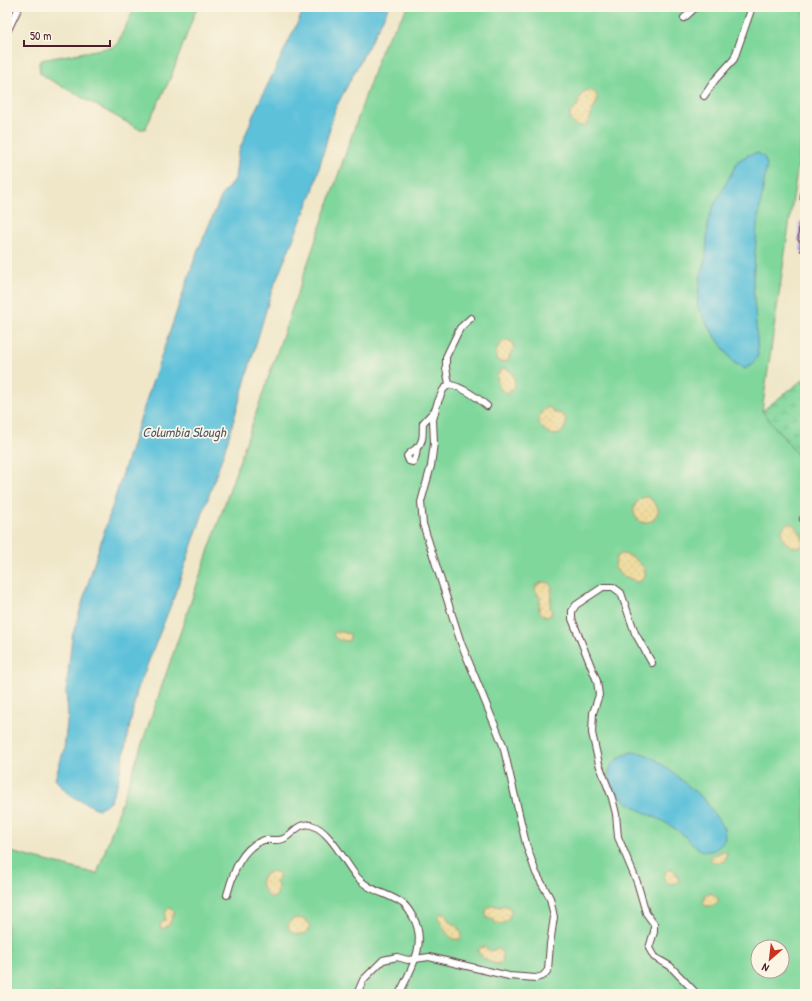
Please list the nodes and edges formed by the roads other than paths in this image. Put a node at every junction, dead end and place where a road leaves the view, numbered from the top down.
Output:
1 (19, 7) edge
2 (696, 7) edge
3 (752, 7) edge
4 (684, 18) dead end
5 (7, 32) edge
6 (704, 96) dead end
7 (471, 318) dead end
8 (449, 384) junction
9 (487, 406) dead end
10 (436, 409) junction
11 (417, 447) dead end
12 (652, 663) dead end
13 (226, 895) dead end
14 (415, 958) junction
15 (357, 994) edge
16 (399, 994) edge
17 (697, 994) edge

1 - 5 lane
2 - 4 lane
3 - 6 lane
7 - 8 lane
8 - 9 lane
8 - 10 lane
10 - 11 lane
10 - 14 lane
12 - 17 lane
13 - 14 lane
14 - 15 lane
14 - 16 lane

